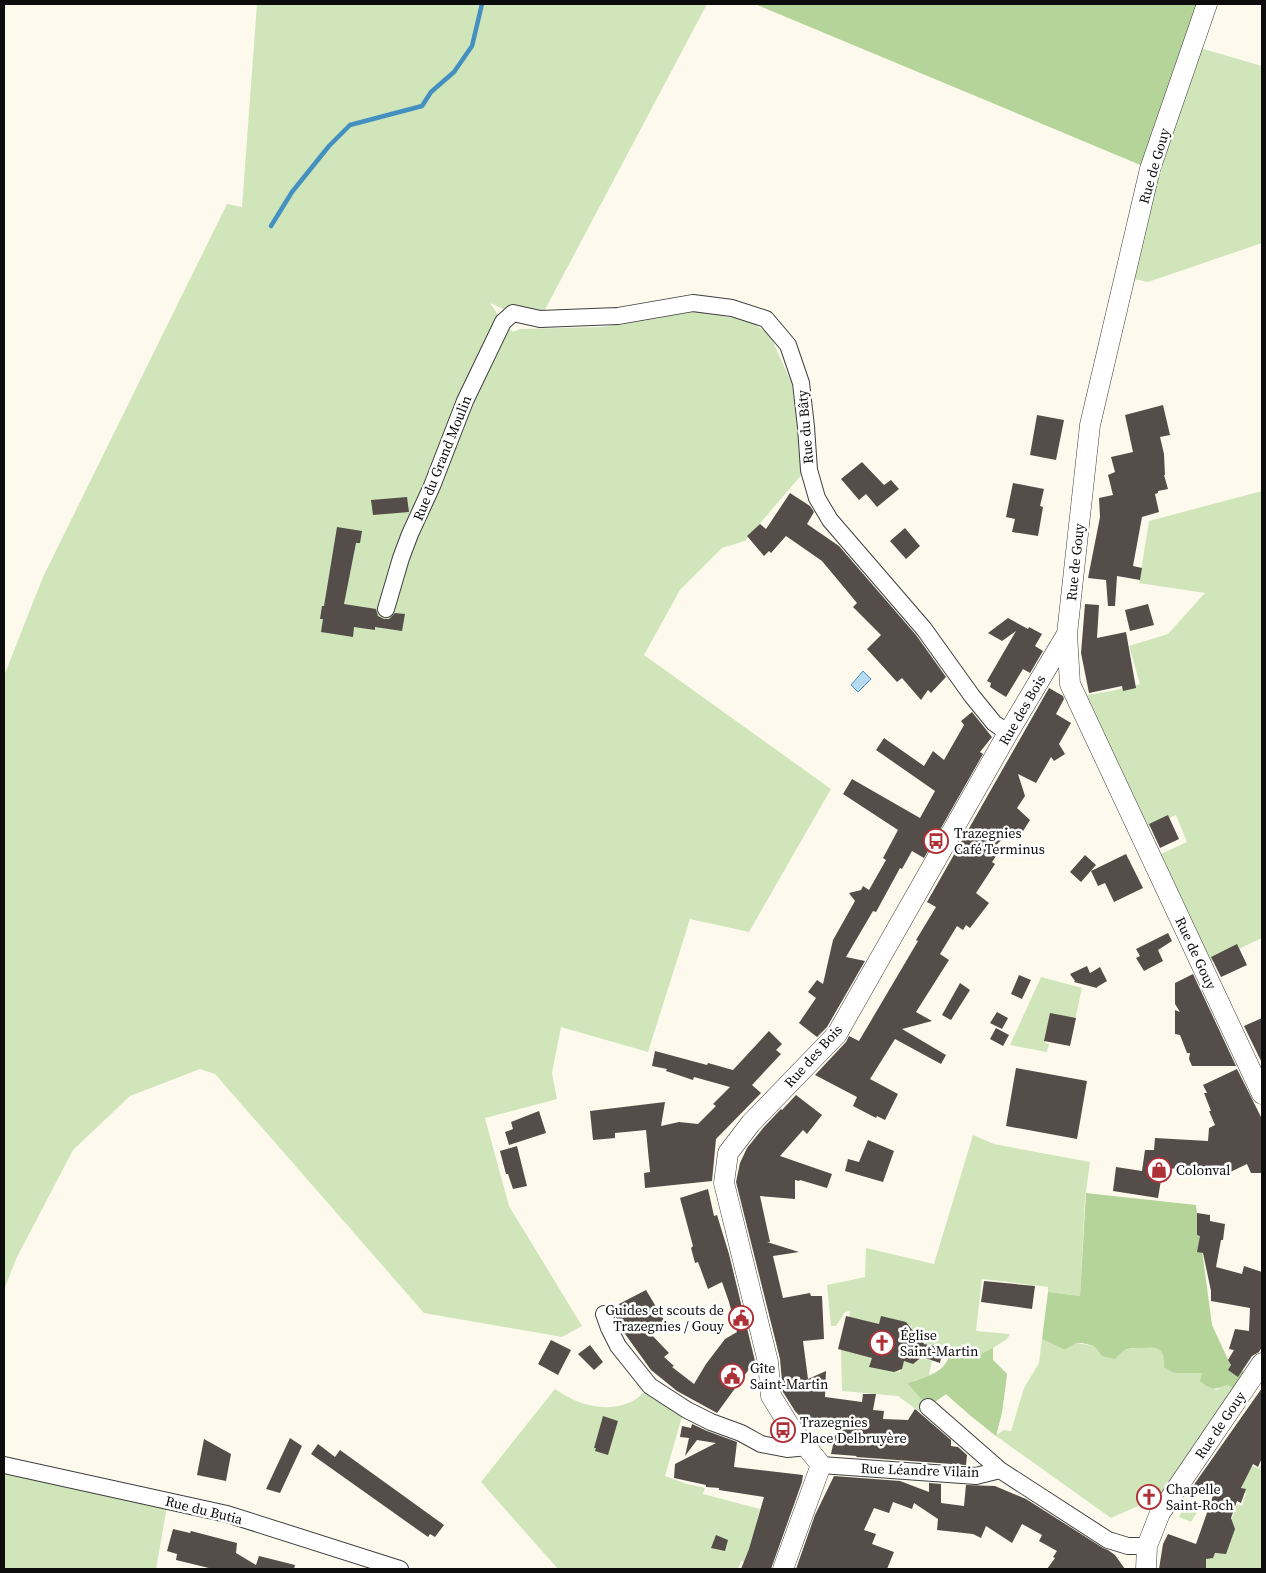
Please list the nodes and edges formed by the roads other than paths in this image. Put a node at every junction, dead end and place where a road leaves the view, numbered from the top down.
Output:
1 (1207, 4) edge
2 (513, 313) joint
3 (386, 609) dead end
4 (1067, 634) junction
5 (1008, 733) junction
6 (1262, 1094) edge
7 (604, 1314) dead end
8 (1262, 1363) edge
9 (928, 1406) dead end
10 (808, 1447) junction
11 (4, 1465) edge
12 (822, 1465) junction
13 (1000, 1470) junction
14 (1147, 1546) junction
15 (400, 1569) edge
16 (783, 1569) edge
17 (1146, 1569) edge

1 - 4 street, Rue de Gouy
2 - 3 street, Rue du Grand Moulin
2 - 5 street, Rue du Bâty
4 - 5 street, Rue des Bois
4 - 6 street, Rue de Gouy
5 - 10 street, Rue des Bois
7 - 10 street
8 - 14 street, Rue de Gouy
9 - 13 street
10 - 12 street, Rue des Bois
11 - 15 street, Rue du Butia
12 - 13 street, Rue Léandre Vilain
12 - 16 street
13 - 14 street, Rue Léandre Vilain
14 - 17 street, Rue de Gouy

